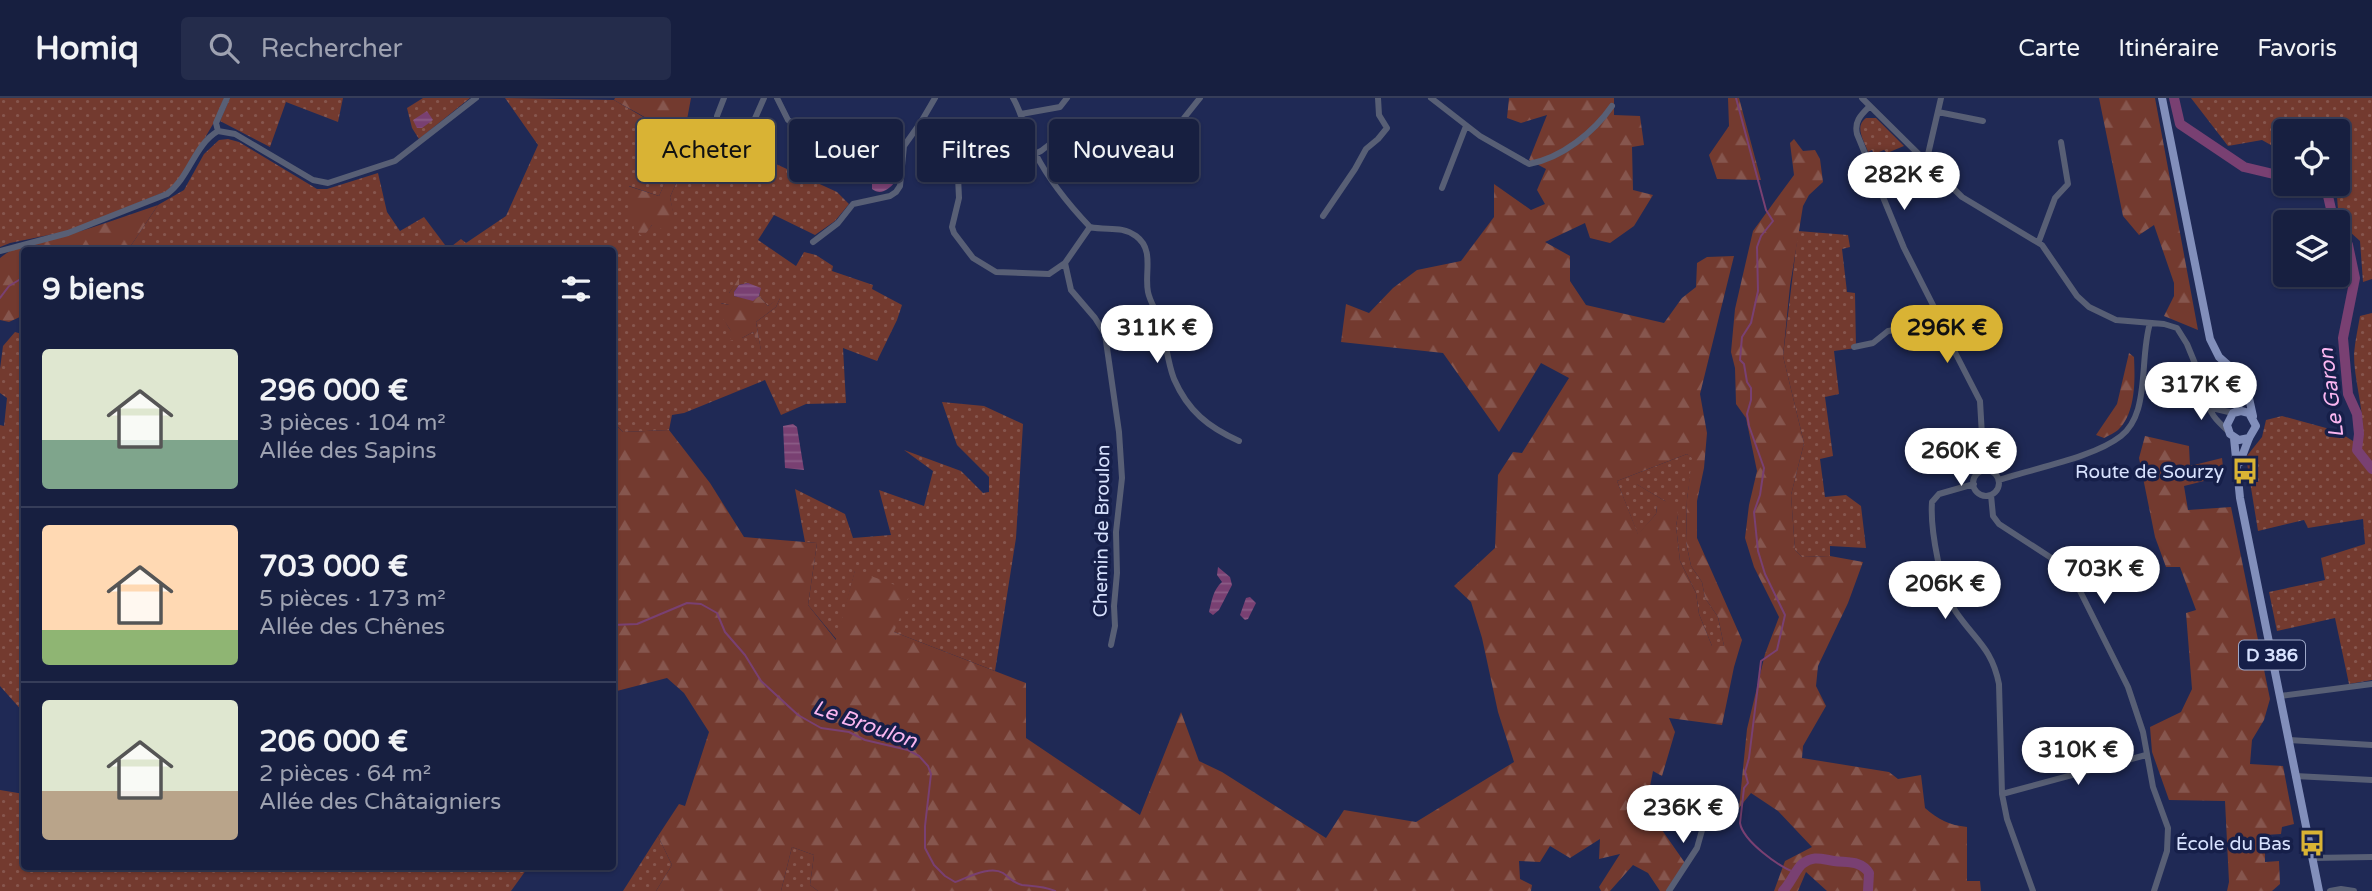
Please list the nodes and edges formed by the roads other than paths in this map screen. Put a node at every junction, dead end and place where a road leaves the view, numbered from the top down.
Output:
1 (227, 98) edge
2 (476, 98) edge
3 (724, 98) edge
4 (764, 98) edge
5 (776, 98) edge
6 (935, 98) edge
7 (1013, 98) edge
8 (1068, 98) edge
9 (1199, 98) edge
10 (1378, 98) edge
11 (1431, 98) edge
12 (1862, 98) edge
13 (1941, 98) edge
14 (2162, 98) edge
15 (1612, 106) dead end
16 (1870, 106) junction
17 (1938, 112) junction
18 (1021, 114) junction
19 (1184, 118) dead end
20 (922, 119) edge
21 (1023, 119) edge
22 (1983, 121) dead end
23 (917, 126) edge
24 (1466, 126) junction
25 (218, 131) junction
26 (2061, 142) dead end
27 (1049, 144) edge
28 (1931, 145) junction
29 (904, 146) junction
30 (1915, 152) junction
31 (1035, 154) joint
32 (1926, 163) junction
33 (958, 182) edge
34 (1442, 188) dead end
35 (1323, 216) dead end
36 (1090, 227) junction
37 (813, 242) dead end
38 (2044, 243) junction
39 (0, 251) edge
40 (1065, 263) junction
41 (1938, 315) dead end
42 (2150, 323) junction
43 (1854, 347) dead end
44 (2234, 371) junction
45 (2207, 396) junction
46 (2235, 412) junction
47 (2253, 416) junction
48 (2227, 430) junction
49 (2234, 438) junction
50 (2249, 438) junction
51 (1239, 441) dead end
52 (1984, 470) junction
53 (1999, 480) junction
54 (1973, 484) junction
55 (2238, 486) junction
56 (1991, 495) junction
57 (1111, 645) dead end
58 (2372, 684) edge
59 (2280, 696) junction
60 (2289, 740) junction
61 (2372, 745) edge
62 (2146, 755) junction
63 (2295, 776) junction
64 (2372, 780) edge
65 (2002, 794) junction
66 (1710, 802) dead end
67 (2372, 857) edge
68 (2312, 859) junction
69 (1669, 891) edge
70 (2033, 891) edge
71 (2154, 891) edge
72 (2319, 891) edge
73 (2330, 891) edge
74 (2354, 891) edge

1 - 25 street
2 - 25 street
3 - 4 street
5 - 29 street
6 - 20 street
7 - 18 street
8 - 18 street
9 - 19 street
10 - 35 street
11 - 24 street
12 - 16 street
13 - 17 street
14 - 44 main road
15 - 24 street
16 - 30 street
16 - 41 street
17 - 22 street
17 - 28 street
18 - 21 street
23 - 29 street
24 - 34 street
25 - 39 street
26 - 38 street
27 - 31 street
28 - 30 street
28 - 32 street
29 - 37 street
30 - 32 street
31 - 36 street
32 - 38 street
33 - 40 street
36 - 40 street
36 - 51 street
38 - 42 street
40 - 57 street, Chemin de Broulon
42 - 45 street
42 - 53 street
43 - 52 street
44 - 46 main road
44 - 47 main road
45 - 46 street
45 - 48 street
46 - 47 main road
46 - 48 main road
47 - 50 main road
48 - 49 main road
49 - 50 main road
49 - 55 main road, D 386
50 - 55 main road, D 386
52 - 53 street
52 - 54 street
53 - 56 street
54 - 56 street
54 - 65 street
55 - 59 main road, D 386
56 - 62 street
58 - 59 street
59 - 60 main road, D 386
60 - 61 street
60 - 63 main road, D 386
62 - 65 street
62 - 71 street
63 - 64 street
63 - 68 main road, D 386
65 - 70 street
66 - 69 street
67 - 68 street
68 - 72 main road, D 386
73 - 74 street

